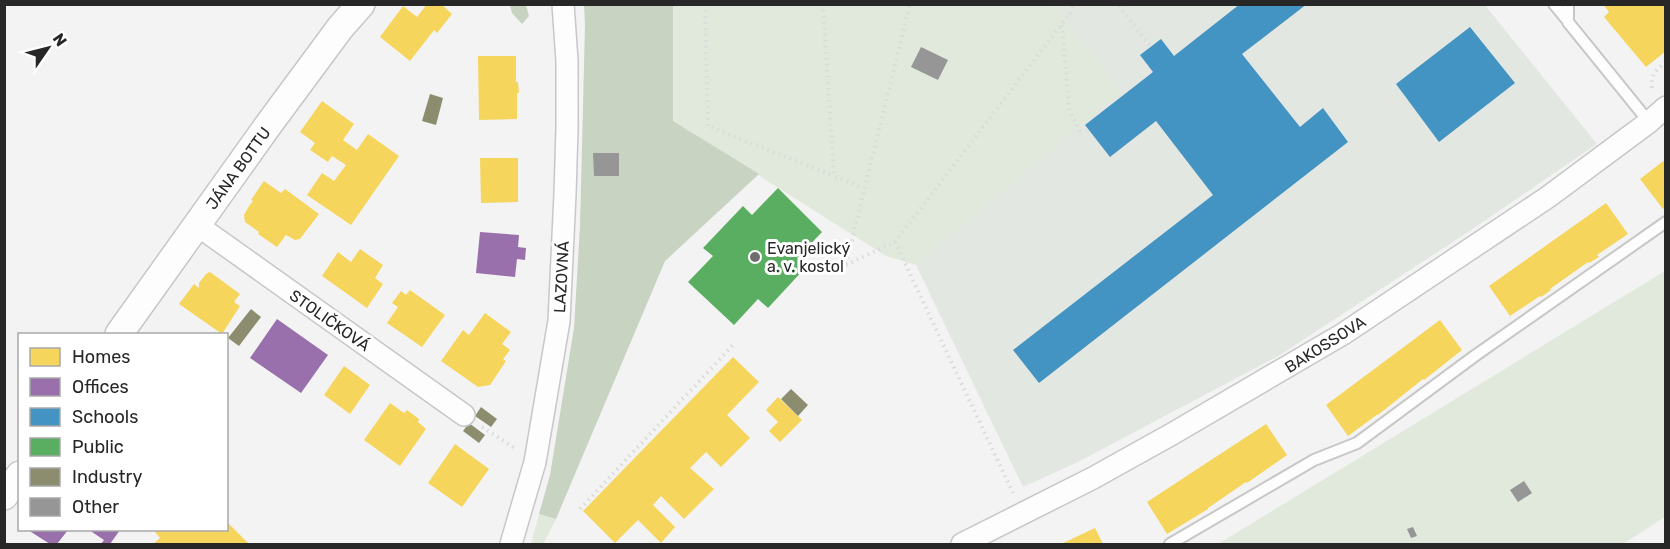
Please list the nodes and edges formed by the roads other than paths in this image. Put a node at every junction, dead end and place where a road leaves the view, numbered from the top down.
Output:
1 (361, 4) edge
2 (563, 4) edge
3 (1554, 4) edge
4 (1568, 4) edge
5 (1568, 22) junction
6 (1658, 101) edge
7 (1649, 122) junction
8 (1665, 222) edge
9 (197, 225) junction
10 (120, 333) edge
11 (464, 415) road end
12 (18, 478) edge
13 (4, 496) edge
14 (511, 544) edge
15 (962, 544) edge
16 (1170, 544) edge

1 - 9 street, JÁNA BOTTU
2 - 14 street, LAZOVNÁ
3 - 5 lane
4 - 5 lane
5 - 7 lane
6 - 7 street, BAKOSSOVA
7 - 15 street, BAKOSSOVA
8 - 16 lane
9 - 10 street, JÁNA BOTTU
9 - 11 street, STOLIČKOVÁ
12 - 13 street

